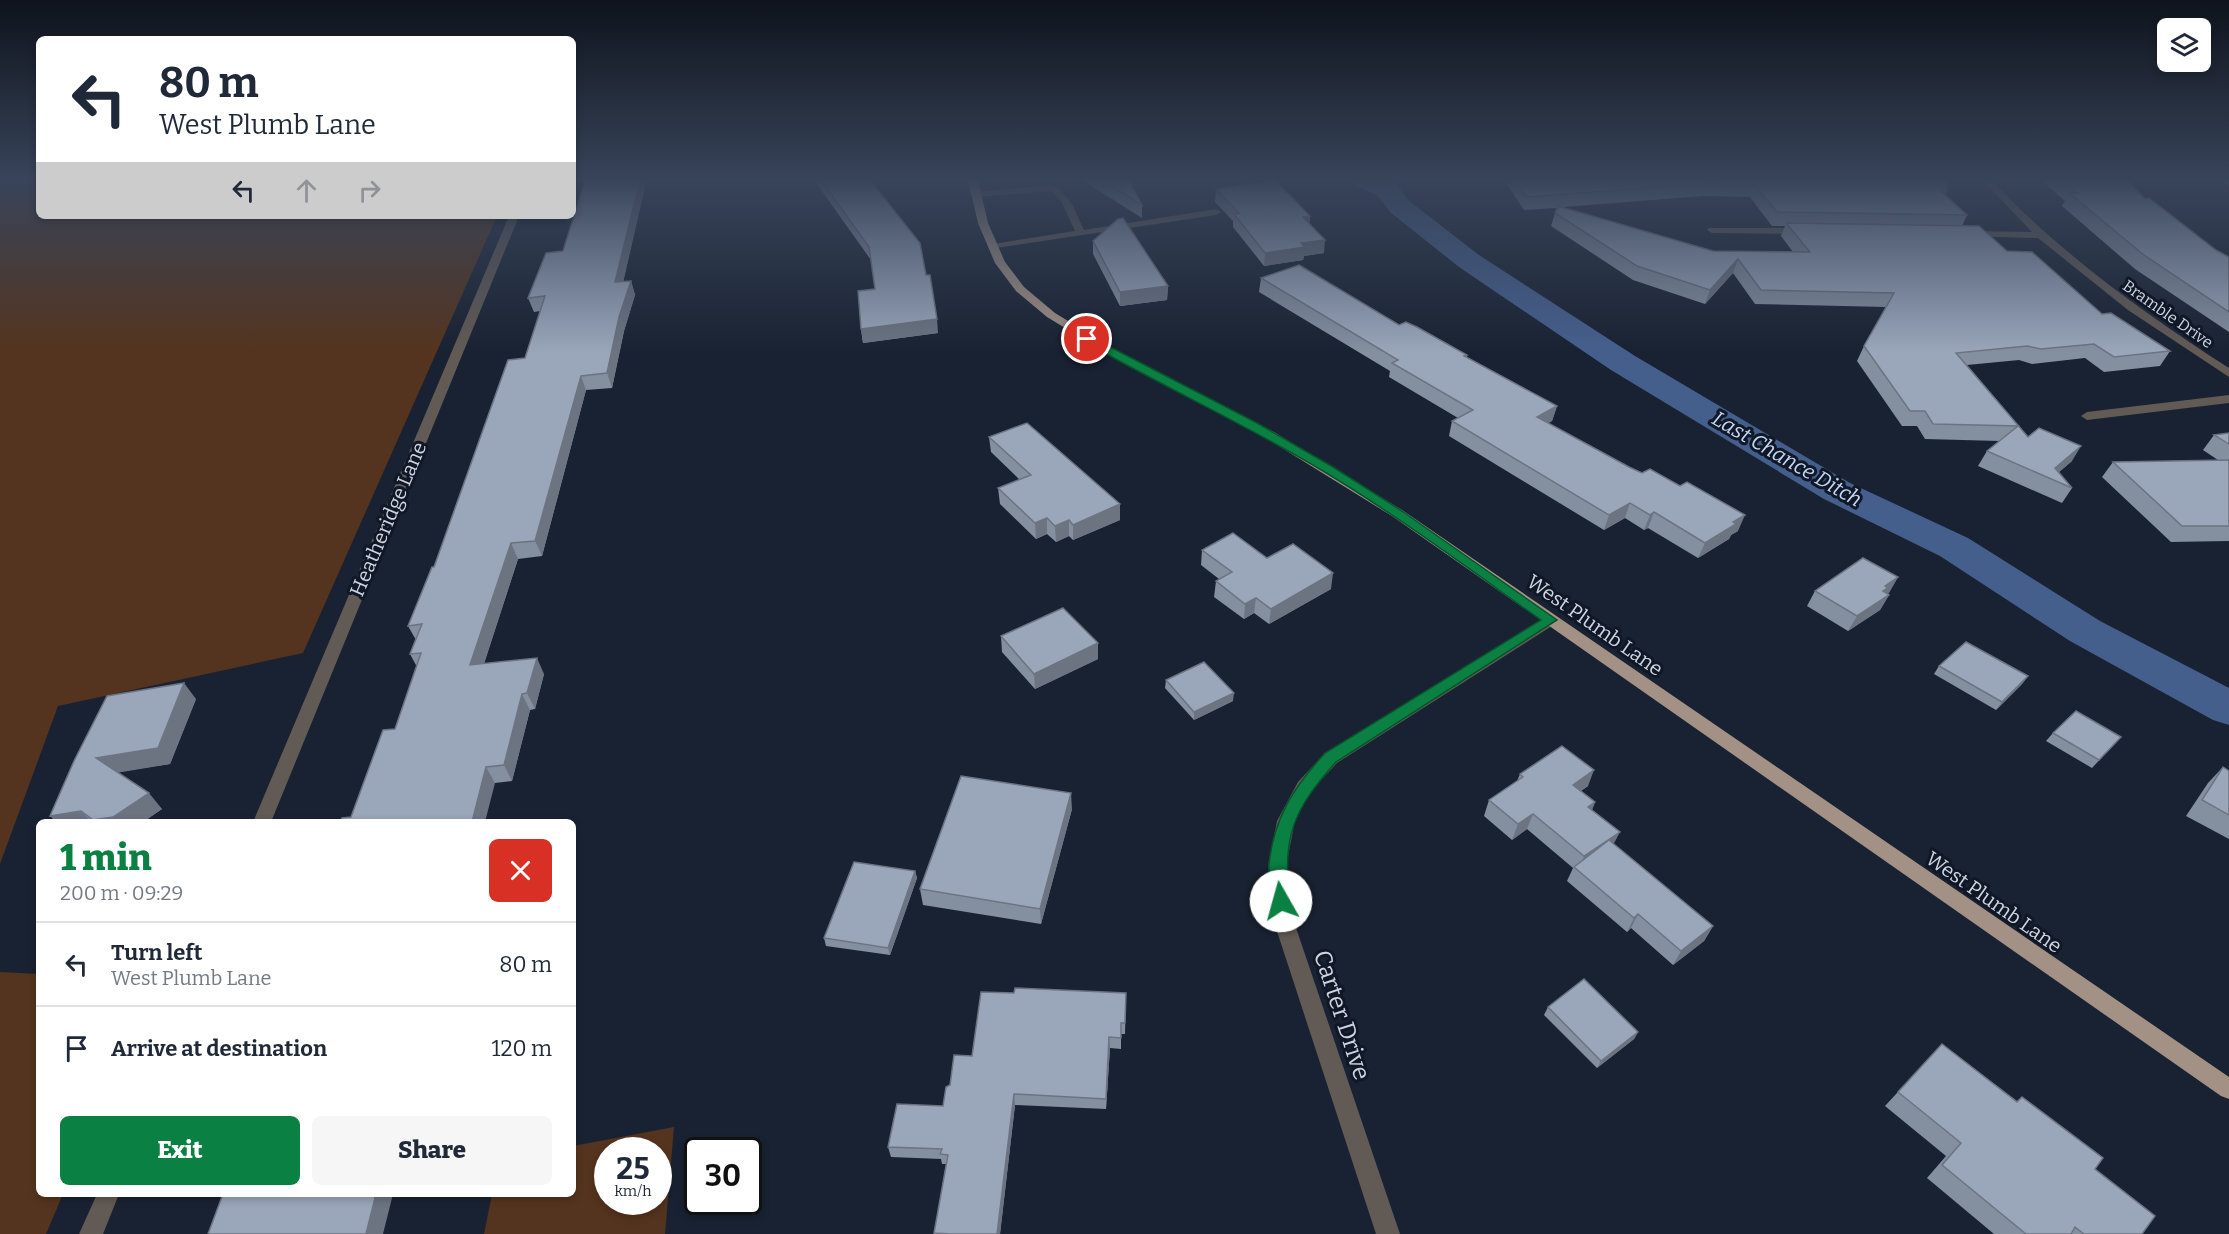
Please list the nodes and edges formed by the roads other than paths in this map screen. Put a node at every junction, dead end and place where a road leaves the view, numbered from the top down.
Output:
1 (505, 238) edge
2 (989, 238) edge
3 (1052, 238) edge
4 (2044, 238) edge
5 (993, 247) junction
6 (2229, 373) edge
7 (2229, 399) edge
8 (2087, 416) dead end
9 (1550, 620) junction
10 (263, 819) edge
11 (2229, 1089) edge
12 (107, 1197) edge
13 (91, 1234) edge
14 (1388, 1234) edge

1 - 10 street, Heatheridge Lane
2 - 5 main road, West Plumb Lane
3 - 5 street
4 - 6 street, Bramble Drive
5 - 9 main road, West Plumb Lane
7 - 8 street
9 - 11 main road, West Plumb Lane
9 - 14 street, Carter Drive
12 - 13 street

